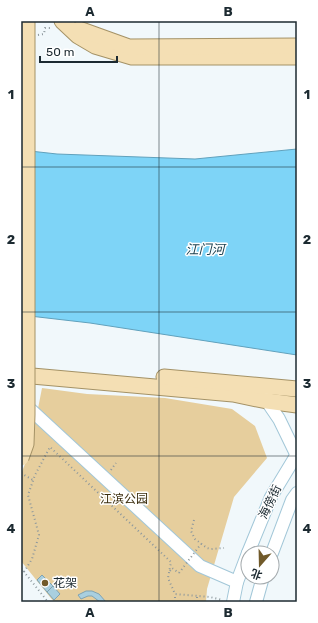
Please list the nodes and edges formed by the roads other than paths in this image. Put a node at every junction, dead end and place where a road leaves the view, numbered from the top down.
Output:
1 (28, 21) edge
2 (72, 21) edge
3 (60, 24) edge
4 (297, 46) edge
5 (297, 57) edge
6 (21, 366) edge
7 (21, 375) edge
8 (255, 385) junction
9 (297, 389) edge
10 (267, 401) junction
11 (297, 405) edge
12 (29, 412) junction
13 (296, 455) edge
14 (21, 458) edge
15 (297, 493) edge
16 (251, 545) edge
17 (275, 545) edge
18 (240, 574) edge
19 (237, 582) junction
20 (260, 585) edge
21 (228, 601) edge
22 (256, 602) edge

1 - 12 main road, bridge
2 - 4 main road
3 - 5 main road
6 - 8 main road
7 - 10 main road
8 - 9 main road
8 - 10 street
10 - 11 main road
10 - 13 street
12 - 14 main road, bridge
12 - 19 street
13 - 16 street, 海傍街
15 - 17 street, 海傍街
18 - 19 street, 海傍街
19 - 21 street, 海傍街
20 - 22 street

